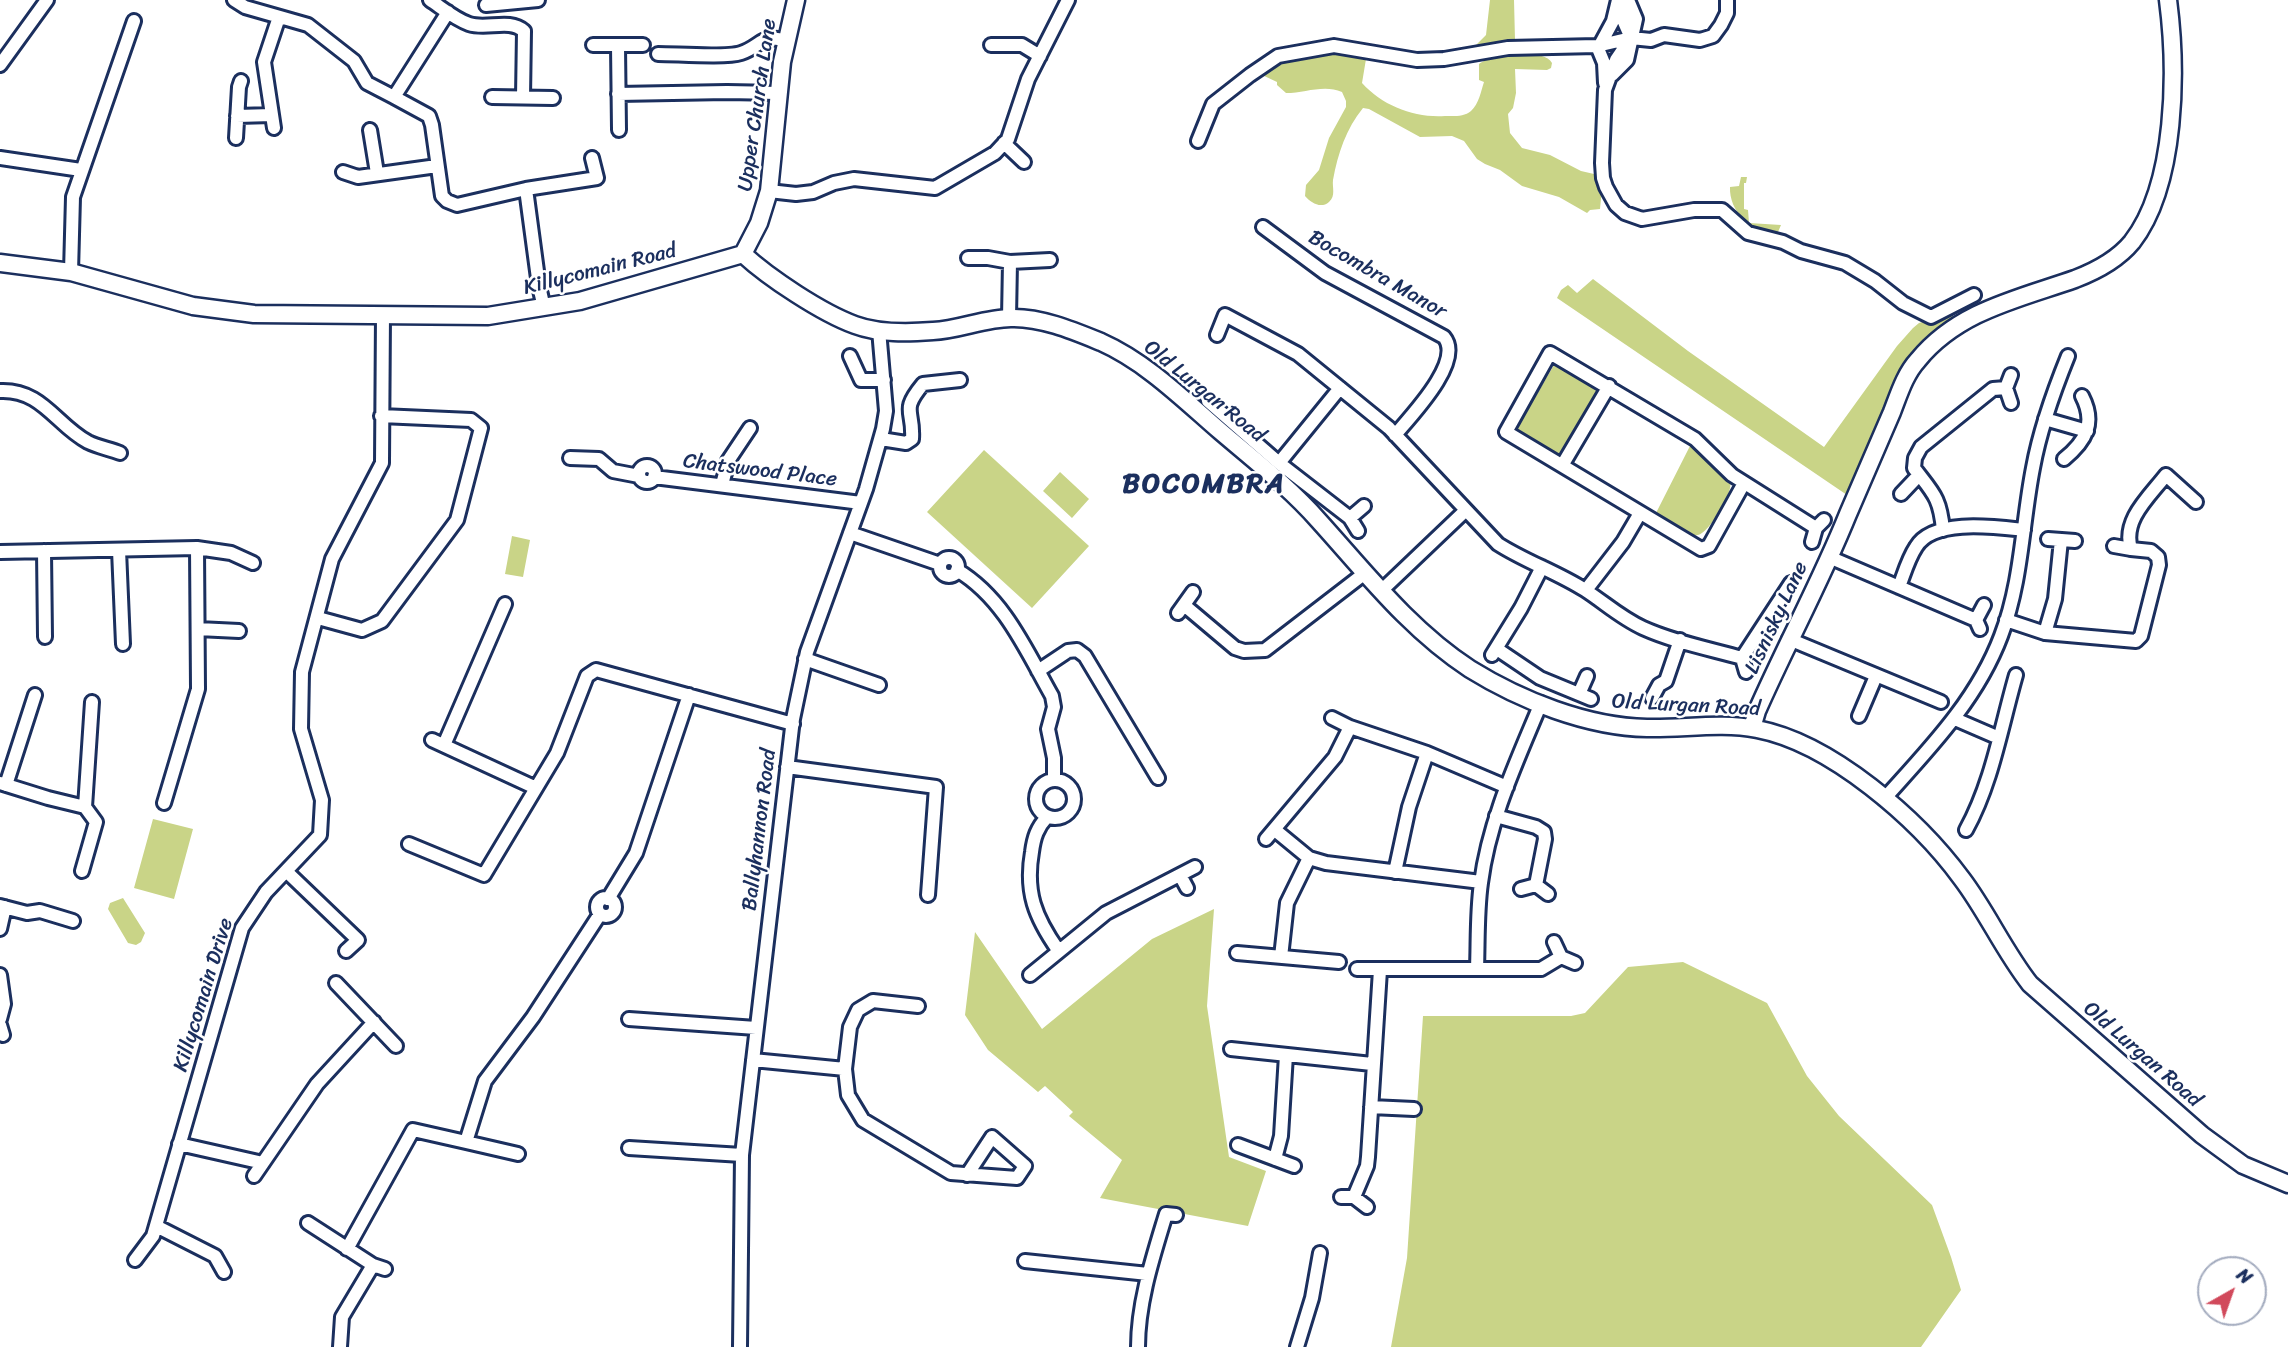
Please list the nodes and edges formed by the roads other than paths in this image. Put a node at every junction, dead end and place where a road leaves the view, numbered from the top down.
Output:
1 (47, 0) edge
2 (234, 0) edge
3 (430, 0) edge
4 (538, 0) edge
5 (796, 0) edge
6 (1068, 0) edge
7 (1618, 0) edge
8 (1727, 0) edge
9 (2168, 2) edge
10 (505, 4) junction
11 (486, 5) dead end
12 (448, 12) junction
13 (279, 17) junction
14 (134, 20) dead end
15 (507, 24) junction
16 (1631, 38) junction
17 (786, 41) junction
18 (593, 45) dead end
19 (643, 45) dead end
20 (991, 45) dead end
21 (1598, 45) junction
22 (618, 46) junction
23 (658, 54) dead end
24 (1040, 56) junction
25 (0, 65) edge
26 (241, 81) dead end
27 (1608, 82) junction
28 (778, 93) junction
29 (618, 94) junction
30 (394, 97) junction
31 (492, 97) dead end
32 (523, 97) junction
33 (553, 98) dead end
34 (237, 116) junction
35 (370, 130) dead end
36 (619, 130) dead end
37 (236, 138) dead end
38 (1198, 141) dead end
39 (1004, 143) junction
40 (0, 158) edge
41 (592, 158) dead end
42 (1024, 162) dead end
43 (438, 166) junction
44 (81, 170) junction
45 (343, 172) dead end
46 (377, 173) junction
47 (526, 189) junction
48 (769, 191) junction
49 (1263, 227) dead end
50 (743, 254) junction
51 (968, 258) dead end
52 (1050, 260) dead end
53 (1010, 262) junction
54 (0, 263) edge
55 (24, 267) junction
56 (71, 272) junction
57 (0, 276) edge
58 (1974, 295) dead end
59 (544, 308) junction
60 (383, 314) junction
61 (1009, 318) junction
62 (879, 330) junction
63 (1217, 335) dead end
64 (850, 356) dead end
65 (2068, 356) dead end
66 (2011, 375) dead end
67 (884, 380) junction
68 (960, 380) dead end
69 (1609, 386) junction
70 (1340, 388) junction
71 (2006, 388) junction
72 (0, 391) edge
73 (1223, 396) dead end
74 (2082, 396) dead end
75 (2011, 403) dead end
76 (381, 416) junction
77 (2045, 419) junction
78 (750, 428) dead end
79 (2087, 430) junction
80 (1395, 435) junction
81 (881, 439) junction
82 (120, 453) dead end
83 (570, 458) dead end
84 (2064, 459) dead end
85 (1279, 463) junction
86 (1563, 464) junction
87 (1919, 475) junction
88 (1744, 483) junction
89 (722, 485) junction
90 (1901, 494) dead end
91 (2196, 502) dead end
92 (862, 503) junction
93 (1364, 506) dead end
94 (1465, 510) junction
95 (1640, 513) junction
96 (1350, 518) junction
97 (1942, 530) junction
98 (2024, 530) junction
99 (1358, 531) dead end
100 (850, 533) junction
101 (2075, 541) dead end
102 (1812, 542) dead end
103 (2114, 545) dead end
104 (197, 548) junction
105 (2132, 549) junction
106 (119, 550) junction
107 (44, 551) junction
108 (0, 552) edge
109 (1829, 557) junction
110 (253, 563) dead end
111 (1542, 566) junction
112 (1365, 573) junction
113 (1785, 587) dead end
114 (1899, 587) junction
115 (1586, 590) junction
116 (1381, 591) junction
117 (1193, 592) dead end
118 (505, 604) dead end
119 (1984, 605) dead end
120 (318, 618) junction
121 (2006, 620) junction
122 (198, 629) junction
123 (239, 631) dead end
124 (2045, 633) junction
125 (46, 637) dead end
126 (1789, 639) junction
127 (1680, 640) junction
128 (123, 644) dead end
129 (1742, 658) junction
130 (805, 659) junction
131 (1038, 671) junction
132 (1746, 672) dead end
133 (1587, 676) dead end
134 (1876, 676) junction
135 (2010, 682) dead end
136 (878, 685) dead end
137 (34, 695) dead end
138 (689, 695) junction
139 (1649, 701) dead end
140 (92, 702) dead end
141 (1941, 702) dead end
142 (1541, 703) junction
143 (1859, 716) dead end
144 (1332, 718) dead end
145 (1955, 719) junction
146 (793, 724) junction
147 (1350, 727) junction
148 (1752, 728) junction
149 (1999, 738) junction
150 (1427, 753) junction
151 (788, 767) junction
152 (1157, 778) dead end
153 (1054, 780) junction
154 (3, 784) edge
155 (1507, 787) junction
156 (536, 788) junction
157 (1884, 799) junction
158 (164, 803) dead end
159 (85, 807) junction
160 (1496, 816) junction
161 (1047, 817) junction
162 (1966, 830) dead end
163 (410, 844) dead end
164 (1309, 858) junction
165 (1195, 867) dead end
166 (82, 870) dead end
167 (286, 871) junction
168 (1395, 872) junction
169 (1180, 875) junction
170 (1481, 882) junction
171 (1536, 885) junction
172 (1187, 888) dead end
173 (1521, 889) dead end
174 (1548, 894) dead end
175 (928, 895) dead end
176 (3, 906) edge
177 (73, 921) dead end
178 (0, 929) edge
179 (1554, 942) dead end
180 (1059, 950) junction
181 (346, 951) dead end
182 (1237, 953) dead end
183 (1281, 957) junction
184 (1561, 957) junction
185 (1339, 962) dead end
186 (1575, 963) dead end
187 (1357, 969) dead end
188 (1478, 969) junction
189 (1380, 970) junction
190 (0, 975) edge
191 (1030, 975) dead end
192 (335, 982) dead end
193 (918, 1006) dead end
194 (0, 1019) edge
195 (629, 1019) dead end
196 (374, 1022) junction
197 (756, 1028) junction
198 (396, 1046) dead end
199 (1231, 1049) dead end
200 (1286, 1055) junction
201 (753, 1060) junction
202 (1372, 1064) junction
203 (845, 1069) junction
204 (1371, 1107) junction
205 (1414, 1109) dead end
206 (466, 1142) junction
207 (179, 1144) junction
208 (1238, 1145) dead end
209 (629, 1149) dead end
210 (518, 1154) dead end
211 (743, 1155) junction
212 (1275, 1159) junction
213 (263, 1163) junction
214 (1294, 1166) dead end
215 (967, 1175) dead end
216 (254, 1176) dead end
217 (2288, 1184) edge
218 (1367, 1207) dead end
219 (1176, 1215) dead end
220 (308, 1223) dead end
221 (156, 1226) junction
222 (347, 1249) junction
223 (135, 1260) dead end
224 (1025, 1261) dead end
225 (1324, 1261) dead end
226 (224, 1272) dead end
227 (1148, 1273) junction
228 (340, 1347) edge
229 (740, 1347) edge
230 (1138, 1347) edge
231 (1297, 1347) edge

1 - 25 street
2 - 13 street
3 - 12 street
4 - 10 street
5 - 17 street, Upper Church Lane
6 - 24 street
7 - 21 street
8 - 16 street
9 - 109 street, Lisnisky Lane
10 - 11 street
10 - 15 street
12 - 15 street
12 - 30 street
13 - 30 street
13 - 34 street
14 - 44 street
15 - 32 street
16 - 21 street
16 - 27 street
17 - 23 street
17 - 28 street, Upper Church Lane
18 - 22 street
19 - 22 street
20 - 24 street
21 - 27 street
21 - 38 street
22 - 29 street
24 - 39 street
26 - 34 street
27 - 58 street
28 - 29 street
28 - 48 street, Upper Church Lane
29 - 36 street
30 - 43 street
31 - 32 street
32 - 33 street
34 - 37 street
35 - 46 street
39 - 42 street
39 - 48 street
40 - 44 street
41 - 47 street
43 - 46 street
43 - 47 street
44 - 56 street
45 - 46 street
47 - 59 street
48 - 50 street, Upper Church Lane
49 - 80 street, Bocombra Manor
50 - 59 street, Killycomain Road
50 - 62 street
51 - 53 street
52 - 53 street
53 - 61 street
54 - 55 street, Killycomain Road
55 - 56 street, Killycomain Road
55 - 57 street, Killycomain Road
56 - 60 street, Killycomain Road
59 - 60 street, Killycomain Road
60 - 76 street, Killycomain Drive
61 - 62 street
61 - 112 street, Old Lurgan Road
62 - 67 street, Ballyhannon Road
63 - 70 street
64 - 67 street
65 - 77 street
66 - 71 street
67 - 81 street, Ballyhannon Road
68 - 81 street
69 - 86 street
69 - 86 street
69 - 88 street
70 - 80 street
70 - 85 street
71 - 75 street
71 - 87 street
72 - 82 street
73 - 85 street
74 - 79 street
76 - 120 street, Killycomain Drive
76 - 120 street
77 - 79 street
77 - 98 street
78 - 89 street
79 - 84 street
80 - 94 street
81 - 92 street, Ballyhannon Road
83 - 89 street, Chatswood Place
85 - 96 street
86 - 95 street
87 - 90 street
87 - 97 street
88 - 95 street
88 - 102 street
89 - 92 street, Chatswood Place
91 - 105 street
92 - 100 street, Ballyhannon Road
93 - 96 street
94 - 111 street
94 - 116 street
95 - 115 street
96 - 99 street
97 - 98 street
97 - 114 street
98 - 121 street
100 - 130 street, Ballyhannon Road
100 - 131 street
101 - 124 street
103 - 105 street
104 - 106 street
104 - 110 street
104 - 122 street
105 - 124 street
106 - 107 street
106 - 128 street
107 - 108 street
107 - 125 street
109 - 114 street
109 - 126 street, Lisnisky Lane
111 - 115 street
111 - 133 street
112 - 116 street, Old Lurgan Road
112 - 117 street
113 - 129 street
114 - 119 street
115 - 127 street
116 - 142 street, Old Lurgan Road
118 - 156 street
120 - 167 street, Killycomain Drive
121 - 124 street
121 - 145 street
122 - 123 street
122 - 158 street
126 - 134 street
126 - 148 street, Lisnisky Lane
127 - 129 street
127 - 139 street
129 - 132 street
130 - 136 street
130 - 146 street, Ballyhannon Road
131 - 152 street
131 - 153 street
134 - 141 street
134 - 143 street
135 - 149 street
137 - 154 street
138 - 146 street
138 - 156 street
138 - 206 street
140 - 159 street
142 - 148 street, Old Lurgan Road
142 - 155 street
144 - 147 street
145 - 149 street
145 - 157 street
146 - 151 street, Ballyhannon Road
147 - 150 street
147 - 164 street
148 - 157 street, Old Lurgan Road
149 - 162 street
150 - 155 street
150 - 168 street
151 - 175 street
151 - 197 street, Ballyhannon Road
153 - 161 street
153 - 161 street
154 - 159 street
155 - 160 street
156 - 163 street
157 - 217 street, Old Lurgan Road
159 - 166 street
160 - 170 street
160 - 171 street
161 - 180 street
164 - 168 street
164 - 183 street
165 - 169 street
167 - 181 street
167 - 207 street, Killycomain Drive
168 - 170 street
169 - 172 street
169 - 180 street
170 - 188 street
171 - 173 street
171 - 174 street
176 - 177 street
176 - 178 street
179 - 184 street
180 - 191 street
182 - 183 street
183 - 185 street
184 - 186 street
184 - 188 street
187 - 189 street
188 - 189 street
189 - 202 street
190 - 194 street
192 - 196 street
193 - 203 street
195 - 197 street
196 - 198 street
196 - 213 street
197 - 201 street, Ballyhannon Road
199 - 200 street
200 - 202 street
200 - 212 street
201 - 203 street
201 - 211 street, Ballyhannon Road
202 - 204 street
203 - 215 street
204 - 205 street
204 - 218 street
206 - 210 street
206 - 222 street
207 - 213 street
207 - 221 street, Killycomain Drive
208 - 212 street
209 - 211 street
211 - 229 street, Ballyhannon Road
212 - 214 street
213 - 216 street
219 - 227 street
220 - 222 street
221 - 223 street, Killycomain Drive
221 - 226 street
222 - 228 street
224 - 227 street
225 - 231 street
227 - 230 street

